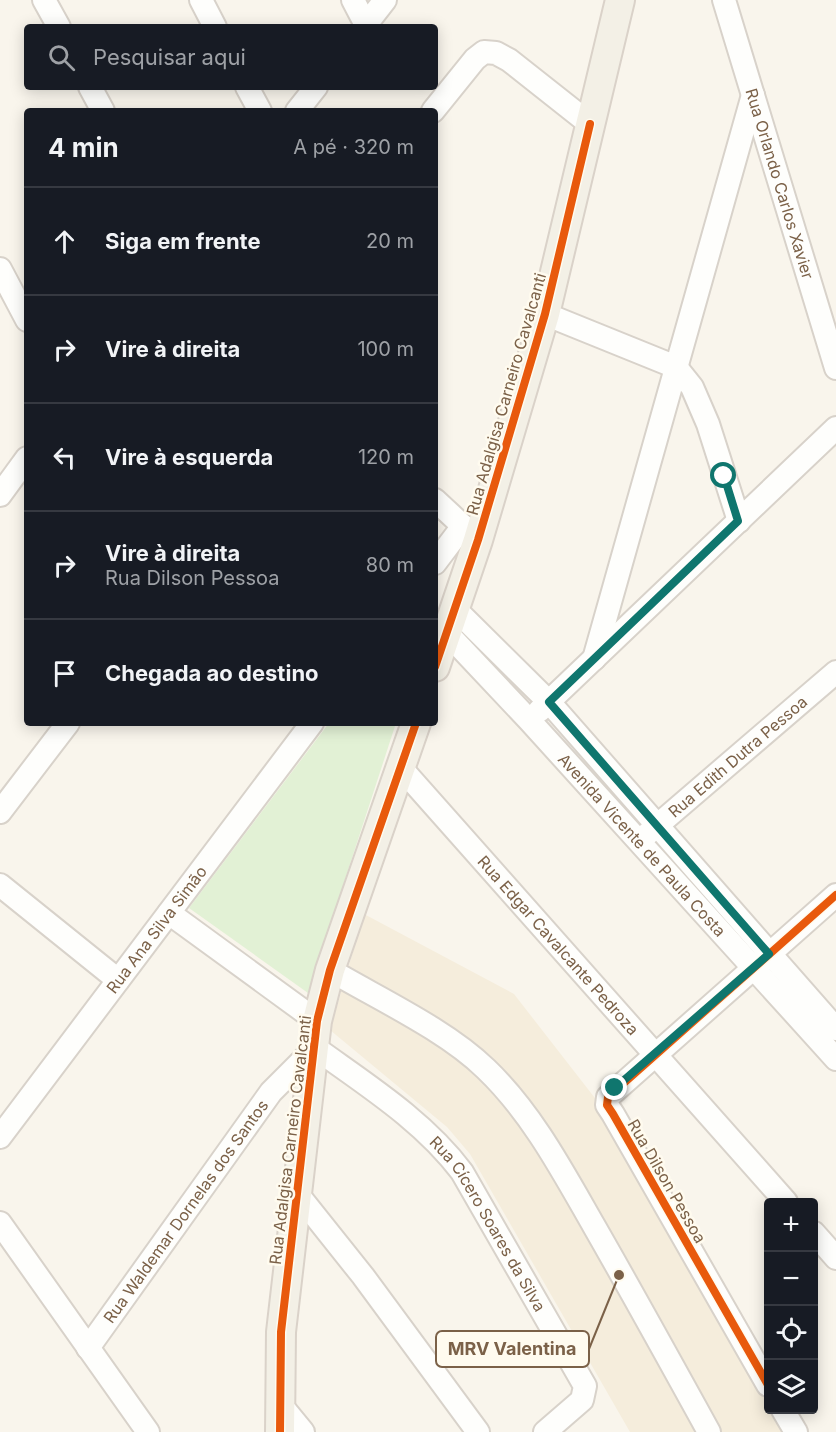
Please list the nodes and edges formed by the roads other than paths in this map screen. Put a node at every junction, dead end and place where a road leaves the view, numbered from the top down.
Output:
1 (44, 0) edge
2 (201, 0) edge
3 (353, 0) edge
4 (385, 0) edge
5 (620, 0) edge
6 (724, 0) edge
7 (57, 24) edge
8 (213, 24) edge
9 (364, 24) edge
10 (367, 24) edge
11 (92, 90) edge
12 (249, 90) edge
13 (314, 90) edge
14 (753, 96) junction
15 (101, 108) edge
16 (258, 108) edge
17 (299, 108) edge
18 (435, 108) edge
19 (590, 124) junction
20 (0, 270) edge
21 (24, 314) edge
22 (545, 315) junction
23 (676, 367) junction
24 (836, 368) edge
25 (836, 428) edge
26 (24, 462) edge
27 (0, 495) edge
28 (438, 503) edge
29 (738, 521) junction
30 (470, 533) junction
31 (438, 560) edge
32 (451, 621) junction
33 (438, 658) edge
34 (594, 659) junction
35 (836, 672) edge
36 (549, 702) junction
37 (529, 720) junction
38 (66, 726) edge
39 (310, 726) edge
40 (415, 726) edge
41 (401, 768) junction
42 (0, 812) edge
43 (648, 834) junction
44 (0, 885) edge
45 (836, 895) edge
46 (169, 913) junction
47 (762, 961) junction
48 (330, 970) junction
49 (118, 980) junction
50 (836, 1029) edge
51 (314, 1040) junction
52 (654, 1056) junction
53 (836, 1059) edge
54 (0, 1137) edge
55 (296, 1192) junction
56 (782, 1198) edge
57 (0, 1223) edge
58 (818, 1238) edge
59 (836, 1258) edge
60 (88, 1348) junction
61 (764, 1378) edge
62 (280, 1404) junction
63 (785, 1414) edge
64 (148, 1432) edge
65 (280, 1432) edge
66 (303, 1432) edge
67 (478, 1432) edge
68 (545, 1432) edge
69 (709, 1432) edge
70 (796, 1432) edge

1 - 7 street
2 - 8 street
3 - 9 street
4 - 10 street
5 - 19 main road, Rua Adalgisa Carneiro Cavalcanti
6 - 14 street, Rua Orlando Carlos Xavier
11 - 15 street
12 - 16 street
13 - 17 street
14 - 23 street
14 - 24 street, Rua Orlando Carlos Xavier
18 - 19 street
19 - 22 main road, Rua Adalgisa Carneiro Cavalcanti
20 - 21 street
22 - 23 street
22 - 30 main road, Rua Adalgisa Carneiro Cavalcanti
23 - 29 street
23 - 34 street
25 - 29 street
26 - 27 street
28 - 30 street
29 - 34 street
30 - 31 street
30 - 32 main road, Rua Adalgisa Carneiro Cavalcanti
32 - 33 main road, Rua Adalgisa Carneiro Cavalcanti
32 - 36 street, Avenida Vicente de Paula Costa
32 - 37 street, Avenida Vicente de Paula Costa
34 - 36 street
35 - 43 street, Rua Edith Dutra Pessoa
36 - 37 street
36 - 43 street, Avenida Vicente de Paula Costa
37 - 43 street, Avenida Vicente de Paula Costa
38 - 42 street
39 - 46 street, Rua Ana Silva Simão
40 - 41 main road, Rua Adalgisa Carneiro Cavalcanti
41 - 48 main road, Rua Adalgisa Carneiro Cavalcanti
41 - 52 street, Rua Edgar Cavalcante Pedroza
43 - 47 street, Avenida Vicente de Paula Costa
44 - 49 street
45 - 47 street, Rua Dilson Pessoa
46 - 49 street, Rua Ana Silva Simão
46 - 51 street, Rua Cícero Soares da Silva
47 - 50 street, Avenida Vicente de Paula Costa
47 - 52 street, Rua Dilson Pessoa
47 - 53 street, Avenida Vicente de Paula Costa
48 - 51 main road, Rua Adalgisa Carneiro Cavalcanti
48 - 69 street
49 - 54 street, Rua Ana Silva Simão
51 - 55 main road, Rua Adalgisa Carneiro Cavalcanti
51 - 60 street, Rua Waldemar Dornelas dos Santos
51 - 68 street, Rua Cícero Soares da Silva
52 - 56 street, Rua Edgar Cavalcante Pedroza
52 - 61 street, Rua Dilson Pessoa
55 - 62 main road, Rua Adalgisa Carneiro Cavalcanti
55 - 67 street
57 - 60 street
58 - 59 street
60 - 64 street
62 - 65 main road, Rua Adalgisa Carneiro Cavalcanti
62 - 66 street
63 - 70 street

